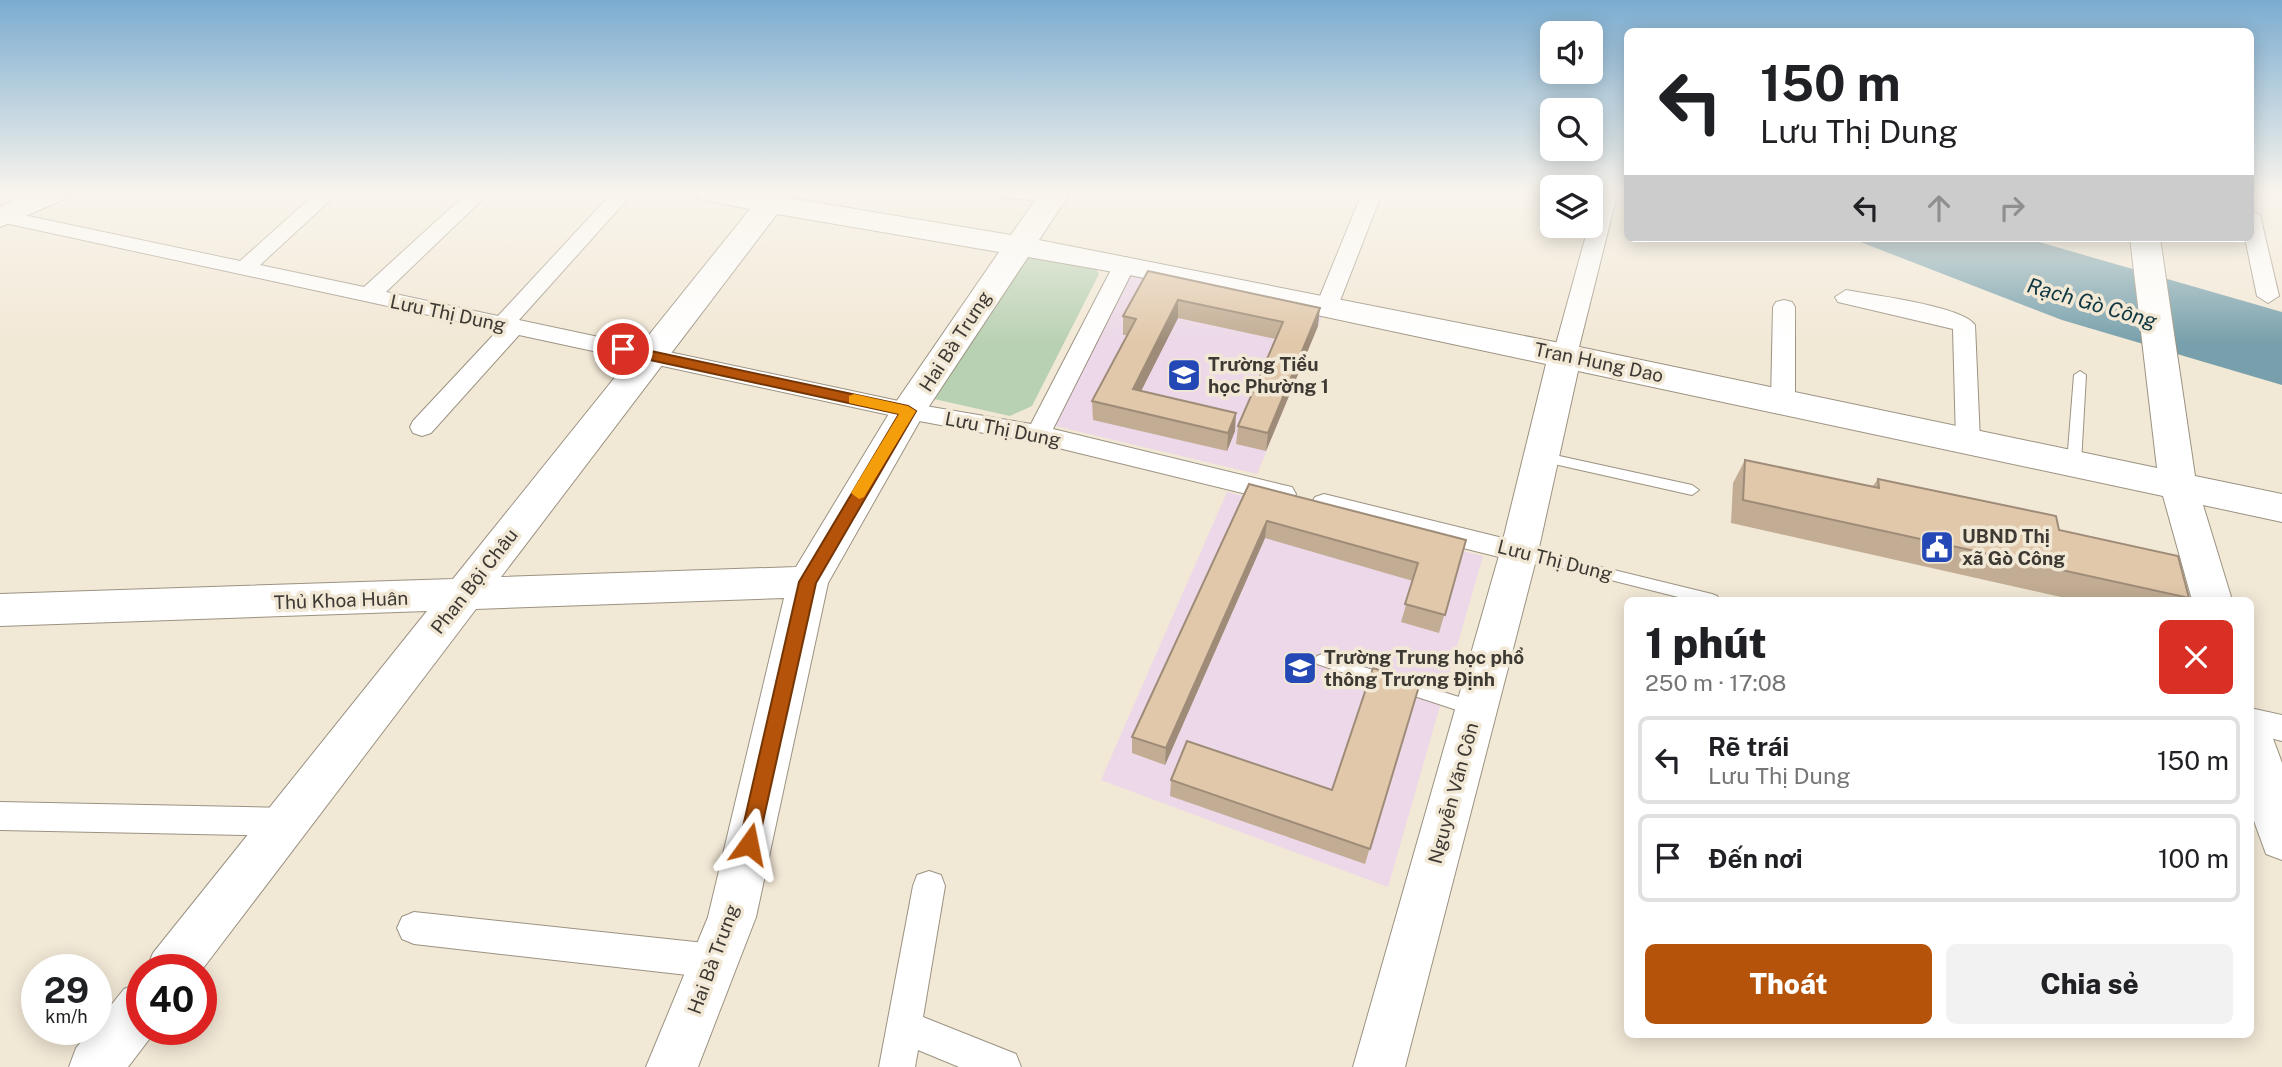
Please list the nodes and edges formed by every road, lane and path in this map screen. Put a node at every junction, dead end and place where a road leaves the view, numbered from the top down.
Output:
1 (118, 243) edge
2 (272, 243) edge
3 (425, 243) edge
4 (580, 243) edge
5 (739, 243) edge
6 (1011, 243) edge
7 (1352, 243) edge
8 (1595, 243) edge
9 (2146, 243) edge
10 (2256, 243) edge
11 (1018, 244) junction
12 (1125, 264) junction
13 (242, 270) junction
14 (2268, 296) dead end
15 (367, 297) junction
16 (1846, 297) dead end
17 (1327, 306) junction
18 (1784, 307) dead end
19 (509, 325) junction
20 (650, 355) junction
21 (1565, 355) junction
22 (2080, 374) dead end
23 (1783, 401) junction
24 (908, 411) junction
25 (422, 427) dead end
26 (1038, 434) junction
27 (1968, 440) junction
28 (1541, 457) junction
29 (2074, 463) junction
30 (2178, 485) junction
31 (1692, 491) dead end
32 (2282, 508) edge
33 (1519, 552) junction
34 (808, 582) junction
35 (461, 597) junction
36 (1700, 597) edge
37 (2211, 597) edge
38 (0, 610) edge
39 (1322, 660) dead end
40 (1476, 709) junction
41 (2254, 721) edge
42 (2282, 728) edge
43 (2254, 742) edge
44 (2278, 814) edge
45 (0, 816) edge
46 (286, 822) junction
47 (929, 886) dead end
48 (414, 928) dead end
49 (183, 954) edge
50 (714, 961) junction
51 (126, 1027) edge
52 (904, 1027) junction
53 (95, 1067) edge
54 (672, 1067) edge
55 (897, 1067) edge
56 (1003, 1067) edge
57 (1378, 1067) edge

1 - 13 street, Lưu Thị Dung
2 - 13 street
3 - 15 street
4 - 19 street
5 - 20 street, Phan Bội Châu
6 - 11 street, Tran Hung Dao
7 - 17 street
8 - 21 street
9 - 30 street
10 - 14 street
11 - 12 street, Tran Hung Dao
11 - 24 street, Hai Bà Trưng
12 - 17 street, Tran Hung Dao
12 - 26 street
13 - 15 street, Lưu Thị Dung
15 - 19 street, Lưu Thị Dung
16 - 27 street
17 - 21 street, Tran Hung Dao
18 - 23 street
19 - 20 street, Lưu Thị Dung
19 - 25 street
20 - 24 street, Lưu Thị Dung
20 - 35 street, Phan Bội Châu
21 - 23 street, Tran Hung Dao
21 - 28 street, Nguyễn Văn Côn
22 - 29 lane
23 - 27 street, Tran Hung Dao
24 - 26 street, Lưu Thị Dung
24 - 34 street, Hai Bà Trưng
26 - 33 street, Lưu Thị Dung
27 - 29 street, Tran Hung Dao
28 - 31 lane
28 - 33 street, Nguyễn Văn Côn
29 - 30 street, Tran Hung Dao
30 - 32 street, Tran Hung Dao
30 - 37 street
33 - 36 lane, Lưu Thị Dung
33 - 40 street, Nguyễn Văn Côn
34 - 35 street, Thủ Khoa Huân
34 - 50 street, Hai Bà Trưng
35 - 38 street, Thủ Khoa Huân
35 - 46 street, Phan Bội Châu
39 - 40 lane
40 - 57 street, Nguyễn Văn Côn
41 - 42 street
43 - 44 street
45 - 46 street
46 - 49 street, Phan Bội Châu
47 - 52 street
48 - 50 street
50 - 54 street, Hai Bà Trưng
51 - 53 street
52 - 55 street
52 - 56 street

